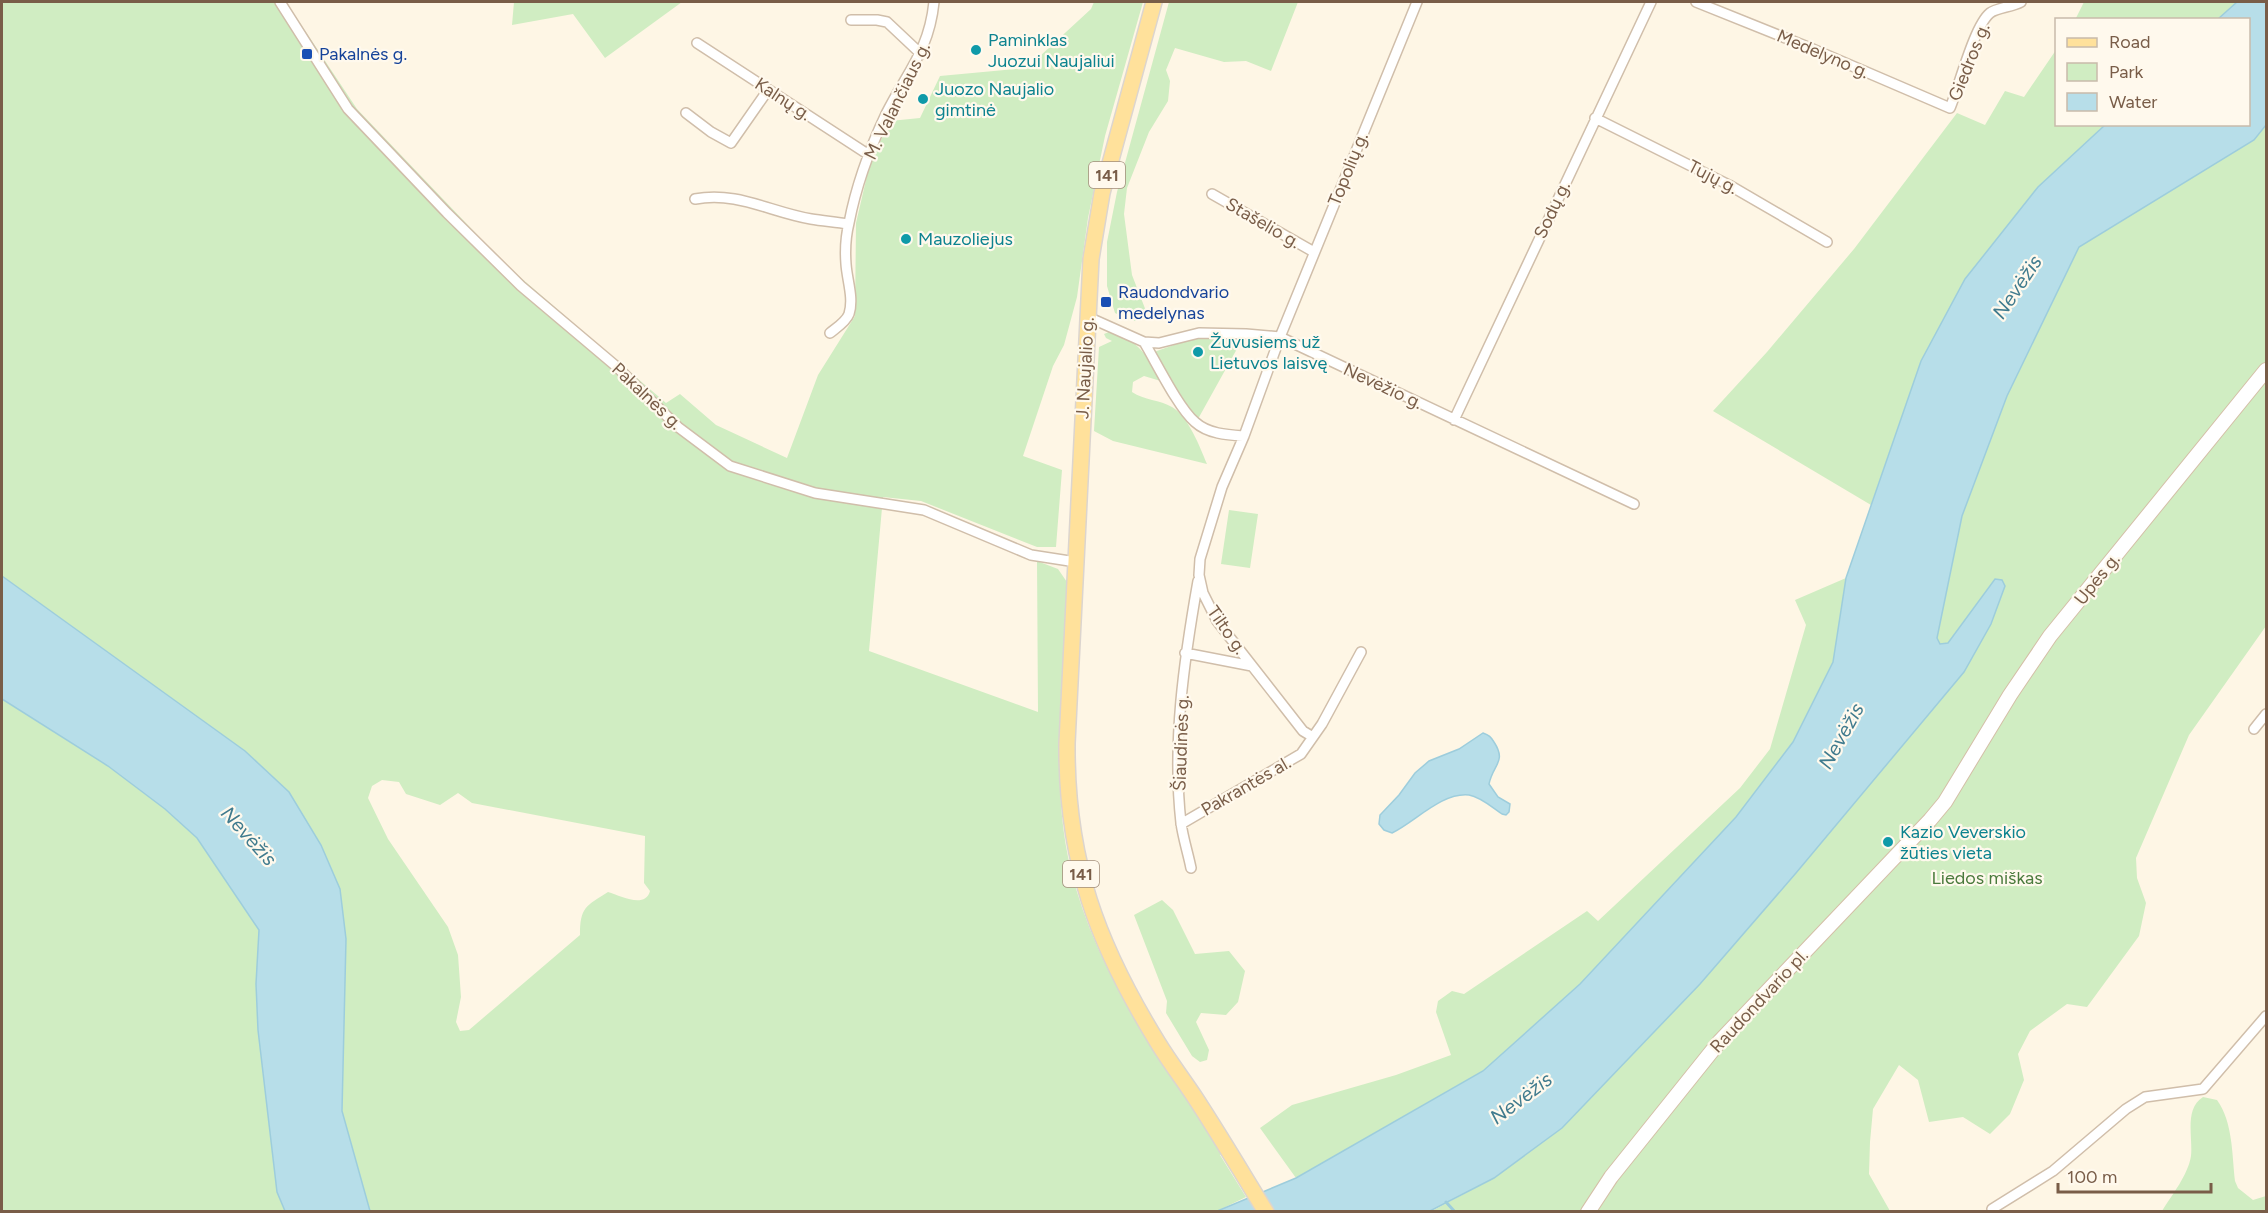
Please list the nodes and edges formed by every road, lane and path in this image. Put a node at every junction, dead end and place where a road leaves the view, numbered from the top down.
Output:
1 (280, 2) edge
2 (934, 2) edge
3 (1154, 2) edge
4 (1417, 2) edge
5 (1651, 2) edge
6 (1696, 2) edge
7 (2021, 2) edge
8 (851, 21) dead end
9 (697, 43) dead end
10 (921, 54) junction
11 (768, 90) junction
12 (1950, 108) joint
13 (686, 114) dead end
14 (1595, 118) junction
15 (869, 155) junction
16 (1212, 194) dead end
17 (695, 199) dead end
18 (848, 224) junction
19 (1827, 242) dead end
20 (1314, 252) junction
21 (1088, 317) junction
22 (830, 333) dead end
23 (1280, 337) junction
24 (1144, 342) junction
25 (2266, 370) edge
26 (1454, 420) junction
27 (1244, 436) junction
28 (1634, 504) dead end
29 (1076, 562) junction
30 (1199, 575) junction
31 (1361, 652) dead end
32 (1185, 653) junction
33 (1252, 666) junction
34 (2266, 714) edge
35 (2254, 729) dead end
36 (1313, 737) junction
37 (1945, 802) joint
38 (1181, 824) junction
39 (1191, 868) dead end
40 (2266, 1016) edge
41 (1992, 1209) dead end
42 (1266, 1212) edge
43 (1587, 1212) edge

1 - 29 street, Pakalnės g.
2 - 10 street, M. Valančiaus g.
3 - 21 main road, J. Naujalio g. / 141
4 - 20 street, Topolių g.
5 - 14 street, Sodų g.
6 - 12 street, Medelyno g.
7 - 12 street, Giedros g.
8 - 10 street
9 - 11 street, Kalnų g.
10 - 15 street, M. Valančiaus g.
11 - 13 street
11 - 15 street, Kalnų g.
14 - 19 street, Tujų g.
14 - 26 street, Sodų g.
15 - 18 street, M. Valančiaus g.
16 - 20 street, Stašelio g.
17 - 18 street
18 - 22 street, M. Valančiaus g.
20 - 23 street, Topolių g.
21 - 24 street, Nevėžio g.
21 - 29 main road, J. Naujalio g. / 141
23 - 24 street, Nevėžio g.
23 - 26 street, Nevėžio g.
23 - 27 street, Tilto g.
24 - 27 street
25 - 37 main road, Upės g.
26 - 28 street, Nevėžio g.
27 - 30 street, Tilto g.
29 - 42 main road, 141
30 - 32 street, Šiaudinės g.
30 - 33 street, Tilto g.
31 - 36 street, Pakrantės al.
32 - 33 street
32 - 38 street, Šiaudinės g.
33 - 36 street, Tilto g.
34 - 35 street
36 - 38 street, Pakrantės al.
37 - 43 main road, Raudondvario pl.
38 - 39 street, Šiaudinės g.
40 - 41 street

